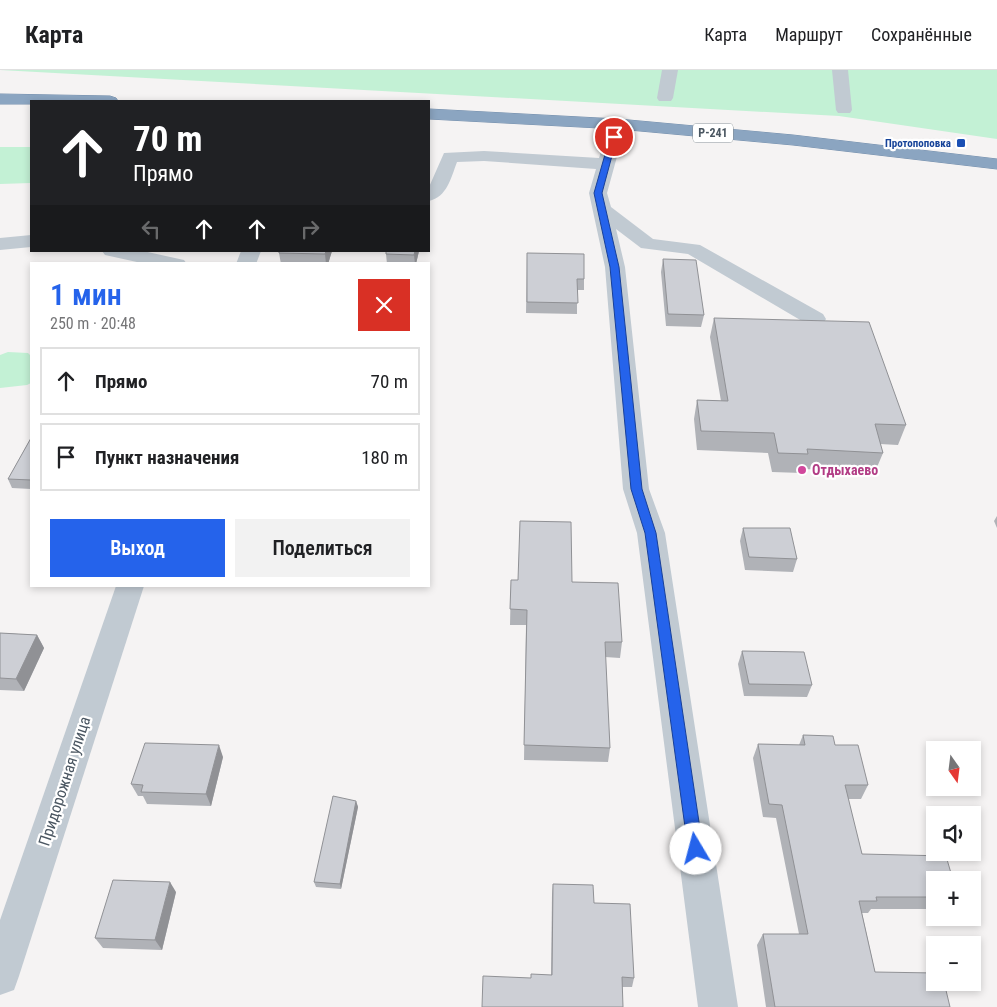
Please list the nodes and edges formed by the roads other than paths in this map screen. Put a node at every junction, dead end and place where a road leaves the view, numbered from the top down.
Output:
1 (670, 70) edge
2 (840, 70) edge
3 (665, 98) dead end
4 (0, 100) edge
5 (30, 100) edge
6 (844, 110) dead end
7 (430, 114) edge
8 (618, 124) junction
9 (606, 164) junction
10 (997, 164) edge
11 (430, 195) edge
12 (600, 208) junction
13 (30, 241) edge
14 (0, 244) edge
15 (117, 252) edge
16 (167, 262) edge
17 (815, 319) edge
18 (130, 587) edge
19 (0, 976) edge
20 (718, 1007) edge

1 - 3 street
2 - 6 street
4 - 5 highway
7 - 8 highway, Р-241
8 - 9 street
8 - 10 highway, Р-241
9 - 11 street
9 - 12 street
12 - 17 street
12 - 20 street
13 - 14 street
15 - 16 street
18 - 19 street, Придорожная улица

